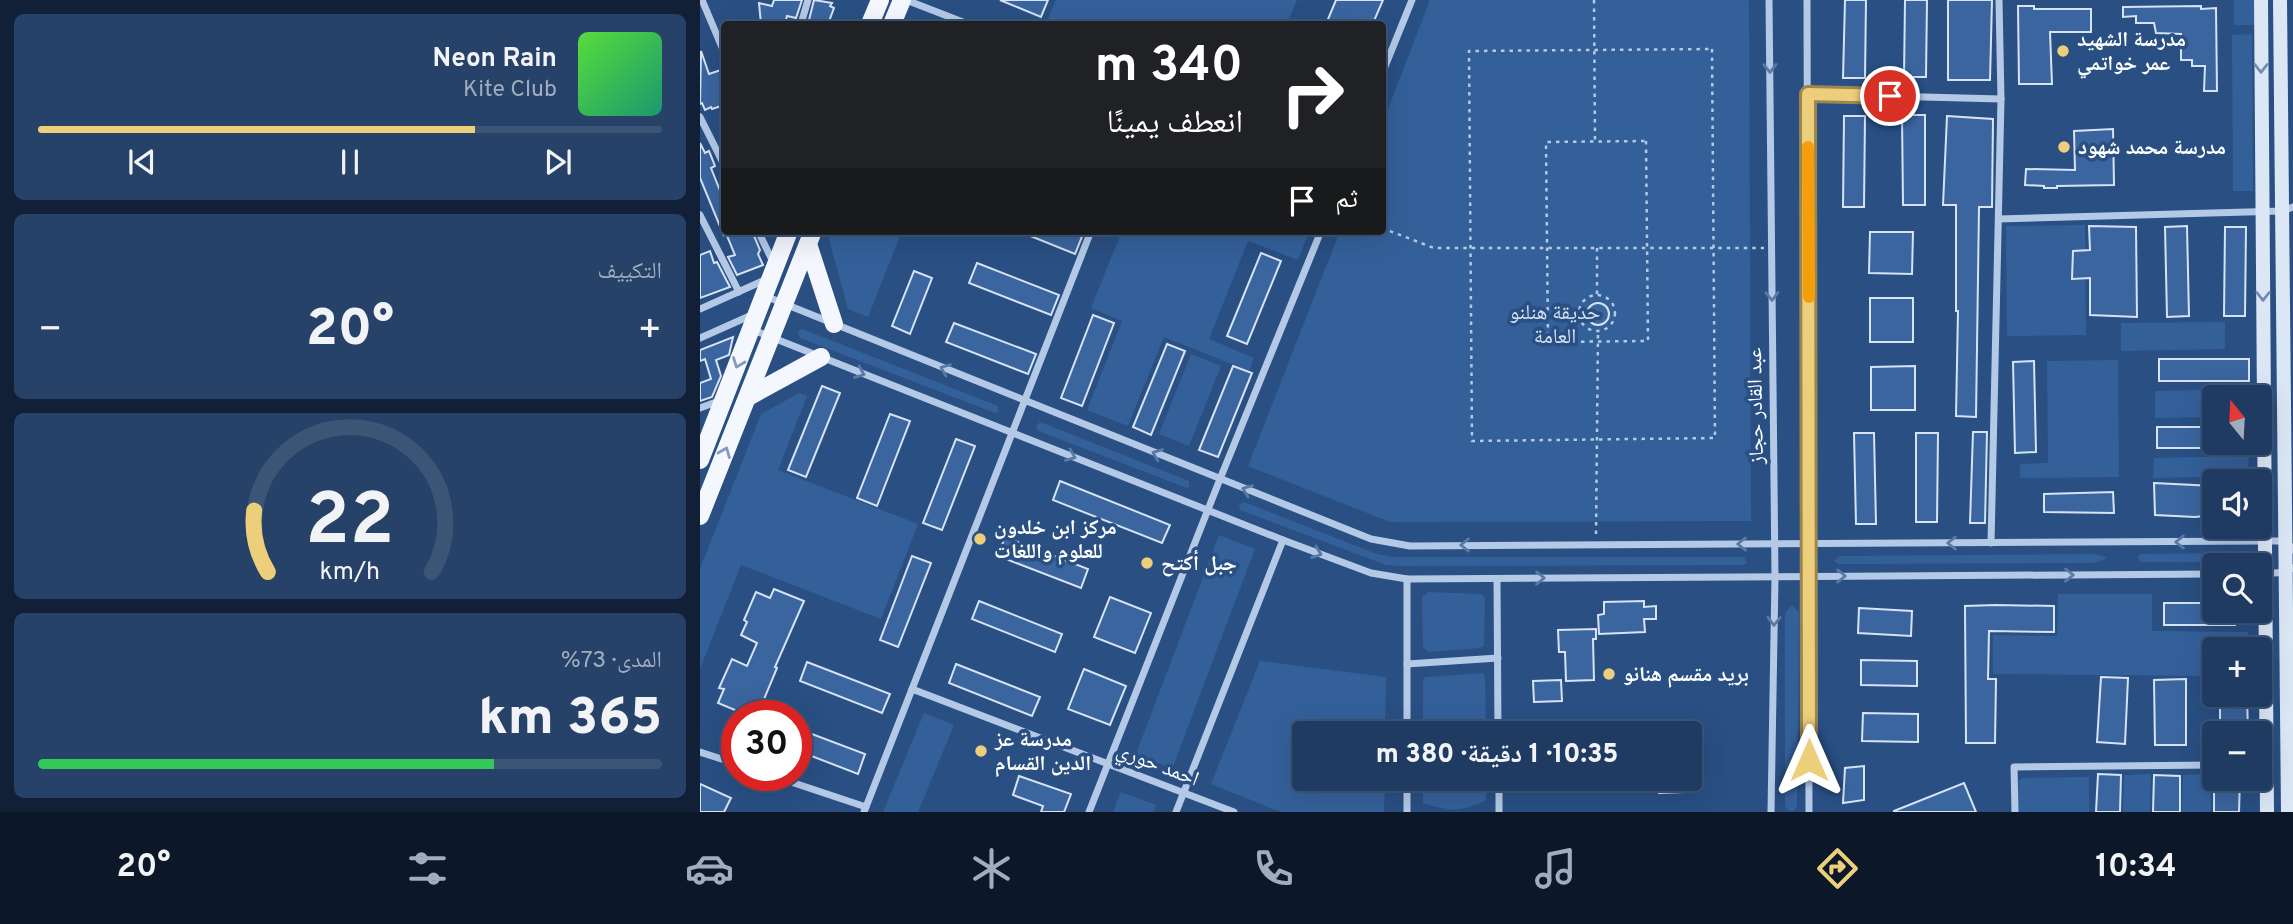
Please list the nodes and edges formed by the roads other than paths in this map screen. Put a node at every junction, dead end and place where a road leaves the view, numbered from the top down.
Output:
1 (702, 0) edge
2 (808, 0) edge
3 (880, 0) edge
4 (904, 0) edge
5 (1412, 0) edge
6 (1769, 0) edge
7 (1807, 0) edge
8 (1999, 0) edge
9 (2260, 0) edge
10 (2280, 0) edge
11 (802, 21) edge
12 (871, 21) edge
13 (894, 21) edge
14 (960, 21) edge
15 (2287, 32) edge
16 (721, 45) edge
17 (1386, 64) edge
18 (1808, 94) junction
19 (2001, 99) junction
20 (700, 117) edge
21 (721, 159) edge
22 (2288, 209) edge
23 (2262, 211) junction
24 (700, 215) edge
25 (1999, 219) junction
26 (760, 235) edge
27 (788, 235) edge
28 (1089, 235) edge
29 (1319, 235) edge
30 (810, 238) edge
31 (774, 272) junction
32 (2288, 288) edge
33 (739, 292) junction
34 (785, 304) junction
35 (700, 309) edge
36 (758, 312) junction
37 (834, 324) junction
38 (700, 338) edge
39 (771, 338) junction
40 (2289, 349) edge
41 (821, 357) junction
42 (748, 397) junction
43 (724, 398) junction
44 (1025, 401) junction
45 (700, 408) edge
46 (1012, 433) junction
47 (700, 460) edge
48 (1220, 479) junction
49 (1208, 510) junction
50 (700, 516) edge
51 (1283, 540) junction
52 (2265, 541) junction
53 (1991, 543) junction
54 (1774, 544) junction
55 (1810, 544) junction
56 (2290, 546) edge
57 (2264, 553) edge
58 (2290, 570) edge
59 (2272, 573) edge
60 (2202, 574) edge
61 (1775, 577) junction
62 (1810, 577) junction
63 (1407, 579) junction
64 (1497, 579) junction
65 (2262, 623) edge
66 (2290, 652) edge
67 (1498, 658) junction
68 (1407, 664) junction
69 (912, 689) junction
70 (1407, 721) edge
71 (1499, 721) edge
72 (2263, 721) edge
73 (2290, 733) edge
74 (700, 752) edge
75 (721, 759) edge
76 (1108, 764) junction
77 (2202, 765) edge
78 (812, 790) edge
79 (1407, 791) edge
80 (1499, 791) edge
81 (2265, 791) edge
82 (1184, 793) junction
83 (2289, 807) edge
84 (865, 809) edge
85 (1089, 812) edge
86 (1176, 812) edge
87 (1234, 812) edge
88 (1407, 812) edge
89 (1499, 812) edge
90 (1771, 812) edge
91 (1809, 812) edge
92 (2015, 812) edge
93 (2267, 812) edge

1 - 16 street
2 - 11 street
3 - 12 main road
4 - 13 main road
4 - 14 street
5 - 17 street
6 -> 54 street, عبد القادر حجاز
7 - 18 street
8 - 19 street
9 -> 23 main road
10 - 15 main road
15 - 22 main road
18 - 19 street
18 - 55 street
19 - 25 street
20 - 21 street
22 - 23 street
22 - 32 main road
23 - 25 street
23 -> 52 main road
24 - 33 street
25 - 53 street
26 - 31 street
27 - 31 main road
28 - 44 street
29 - 48 street
30 - 34 main road
30 - 37 main road
31 - 33 street
31 - 36 main road
32 - 40 main road
33 - 35 street
34 - 36 street
34 - 37 street
34 - 39 main road
36 - 38 street
36 - 39 street
36 -> 43 main road
44 -> 37 street
39 - 41 street
39 - 42 main road
40 - 56 main road
41 - 42 main road
41 -> 46 street
50 -> 42 main road
43 - 45 street
43 - 47 main road
44 - 46 street
48 -> 44 street
46 -> 49 street
46 - 69 street
48 - 49 street
54 -> 48 street
49 - 51 street
49 - 76 street
51 -> 63 street
51 - 82 street
52 -> 53 street
52 - 56 street
52 - 57 main road
53 -> 55 street
54 - 55 street
54 - 61 street, عبد القادر حجاز
55 - 62 street
56 - 58 main road
58 - 59 street
58 - 66 main road
62 -> 60 street
61 - 62 street
64 -> 61 street
61 -> 90 street, عبد القادر حجاز
62 - 91 street
63 - 64 street
63 - 68 street
64 - 67 street
65 - 72 main road
66 - 73 main road
67 - 68 street
67 - 71 street
68 - 70 street
69 - 76 street, احمد حوري
69 - 84 street
73 - 83 main road
74 - 75 street
76 - 82 street, احمد حوري
76 - 85 street
77 - 92 street
78 - 84 street
79 - 88 street
80 - 89 street
81 - 93 main road
82 - 86 street
82 - 87 street, احمد حوري

